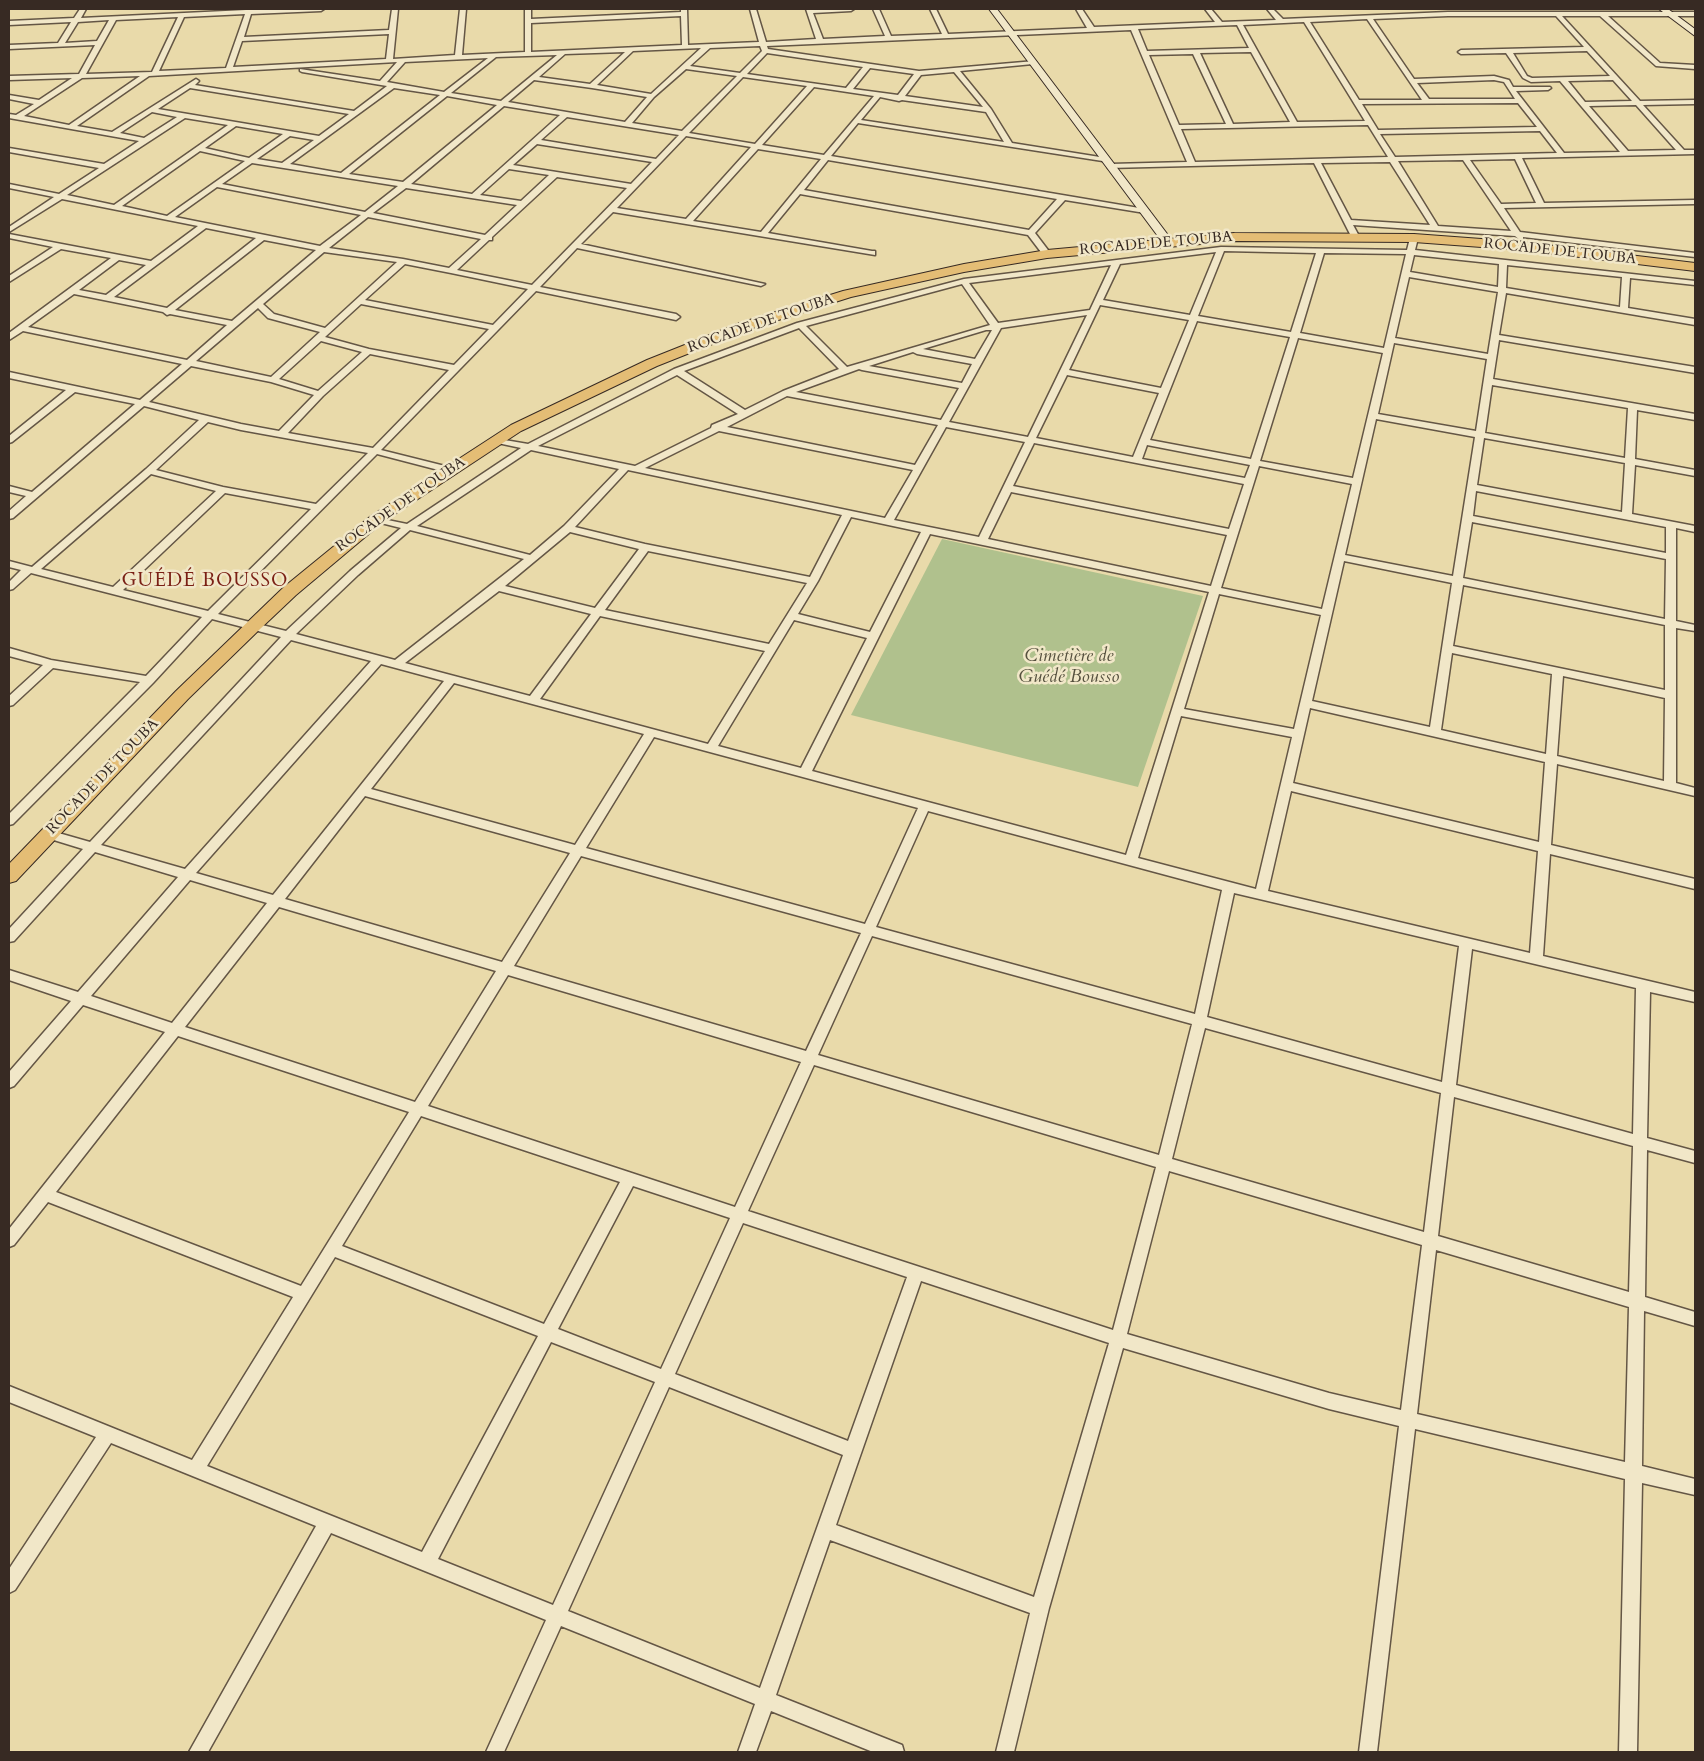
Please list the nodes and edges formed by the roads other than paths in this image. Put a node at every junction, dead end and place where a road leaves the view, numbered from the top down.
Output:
1 (83, 9) edge
2 (315, 9) edge
3 (321, 9) edge
4 (395, 9) edge
5 (463, 9) edge
6 (528, 9) edge
7 (753, 9) edge
8 (851, 9) edge
9 (876, 9) edge
10 (933, 9) edge
11 (993, 9) edge
12 (1079, 9) edge
13 (1208, 9) edge
14 (1270, 9) edge
15 (1335, 9) edge
16 (1465, 9) edge
17 (810, 10) edge
18 (249, 11) edge
19 (684, 11) edge
20 (1667, 12) edge
21 (1695, 14) edge
22 (182, 15) junction
23 (1471, 15) junction
24 (1603, 15) junction
25 (1559, 16) junction
26 (1344, 18) junction
27 (1369, 18) junction
28 (113, 19) junction
29 (76, 20) junction
30 (1306, 20) junction
31 (528, 21) junction
32 (1281, 22) junction
33 (9, 23) edge
34 (1239, 23) junction
35 (1220, 24) junction
36 (1134, 28) junction
37 (1092, 30) junction
38 (392, 32) junction
39 (1011, 33) junction
40 (1695, 33) edge
41 (946, 36) junction
42 (889, 38) junction
43 (240, 39) junction
44 (820, 41) junction
45 (99, 43) junction
46 (60, 45) junction
47 (9, 47) edge
48 (708, 47) junction
49 (764, 47) junction
50 (685, 48) junction
51 (1589, 49) junction
52 (631, 50) junction
53 (1254, 50) junction
54 (1508, 51) junction
55 (1196, 52) junction
56 (1461, 52) dead end
57 (562, 53) junction
58 (1145, 53) junction
59 (528, 54) junction
60 (494, 56) junction
61 (458, 57) junction
62 (389, 60) junction
63 (403, 60) junction
64 (1033, 62) junction
65 (293, 66) junction
66 (868, 66) junction
67 (686, 67) junction
68 (1695, 67) edge
69 (230, 69) junction
70 (212, 70) junction
71 (956, 70) junction
72 (146, 74) junction
73 (155, 74) junction
74 (920, 74) junction
75 (82, 75) junction
76 (741, 76) junction
77 (9, 78) edge
78 (533, 78) junction
79 (1615, 78) junction
80 (1562, 79) junction
81 (1413, 81) junction
82 (381, 84) junction
83 (189, 86) junction
84 (392, 86) junction
85 (592, 86) junction
86 (811, 86) junction
87 (1569, 88) junction
88 (1511, 89) junction
89 (847, 91) junction
90 (446, 93) junction
91 (652, 96) junction
92 (877, 96) junction
93 (10, 98) edge
94 (899, 99) junction
95 (1356, 102) junction
96 (1427, 102) junction
97 (1520, 102) junction
98 (1637, 102) junction
99 (1695, 102) edge
100 (40, 103) junction
101 (503, 103) junction
102 (1583, 104) junction
103 (151, 110) junction
104 (989, 110) junction
105 (356, 113) junction
106 (566, 113) junction
107 (184, 115) junction
108 (9, 116) edge
109 (18, 117) junction
110 (856, 121) junction
111 (1369, 122) junction
112 (627, 124) junction
113 (1294, 124) junction
114 (233, 125) junction
115 (72, 126) junction
116 (1232, 126) junction
117 (1176, 127) junction
118 (1542, 128) junction
119 (1376, 132) junction
120 (685, 133) junction
121 (114, 134) junction
122 (288, 134) junction
123 (322, 139) junction
124 (145, 140) junction
125 (535, 141) junction
126 (1008, 143) junction
127 (757, 145) junction
128 (200, 149) junction
129 (9, 150) edge
130 (1682, 152) junction
131 (1695, 152) edge
132 (1625, 154) junction
133 (1562, 155) junction
134 (1517, 156) junction
135 (826, 157) junction
136 (1466, 157) junction
137 (1392, 159) junction
138 (249, 160) junction
139 (657, 161) junction
140 (1316, 161) junction
141 (1108, 163) junction
142 (1192, 164) junction
143 (284, 165) junction
144 (103, 166) junction
145 (507, 166) junction
146 (555, 174) junction
147 (343, 175) junction
148 (406, 184) junction
149 (217, 185) junction
150 (9, 186) edge
151 (632, 187) junction
152 (798, 191) junction
153 (60, 196) junction
154 (474, 196) junction
155 (1064, 197) junction
156 (1695, 202) edge
157 (523, 204) junction
158 (1541, 205) junction
159 (116, 206) junction
160 (1499, 206) junction
161 (610, 209) junction
162 (1145, 212) junction
163 (365, 214) junction
164 (169, 218) junction
165 (688, 222) junction
166 (1348, 222) junction
167 (205, 225) junction
168 (1434, 226) junction
169 (9, 230) edge
170 (1031, 233) junction
171 (763, 234) junction
172 (9, 236) edge
173 (264, 236) junction
174 (1355, 236) junction
175 (489, 238) junction
176 (1520, 240) junction
177 (1167, 241) junction
178 (574, 245) junction
179 (1413, 245) junction
180 (60, 246) junction
181 (322, 249) junction
182 (1221, 249) junction
183 (1321, 251) junction
184 (872, 253) dead end
185 (1047, 254) junction
186 (1695, 254) edge
187 (118, 258) junction
188 (403, 261) junction
189 (1117, 262) junction
190 (1503, 262) junction
191 (153, 264) junction
192 (1695, 267) edge
193 (451, 271) junction
194 (1406, 274) junction
195 (1626, 275) junction
196 (9, 280) edge
197 (964, 281) junction
198 (1695, 282) edge
199 (761, 284) dead end
200 (533, 287) junction
201 (1502, 290) junction
202 (74, 291) junction
203 (109, 297) junction
204 (358, 301) junction
205 (1098, 302) junction
206 (258, 304) junction
207 (1624, 310) junction
208 (167, 312) junction
209 (1093, 312) junction
210 (676, 316) dead end
211 (1194, 318) junction
212 (1695, 322) edge
213 (233, 324) junction
214 (800, 325) junction
215 (21, 328) junction
216 (495, 328) junction
217 (996, 328) junction
218 (322, 334) junction
219 (1294, 335) junction
220 (9, 337) edge
221 (1494, 337) junction
222 (1390, 340) junction
223 (914, 350) junction
224 (368, 351) junction
225 (1388, 351) junction
226 (1492, 357) junction
227 (977, 362) junction
228 (188, 363) junction
229 (859, 367) junction
230 (454, 368) junction
231 (845, 370) junction
232 (1695, 370) edge
233 (677, 371) junction
234 (1064, 372) junction
235 (9, 376) edge
236 (273, 380) junction
237 (1487, 381) junction
238 (964, 386) junction
239 (74, 389) junction
240 (1165, 391) junction
241 (786, 393) junction
242 (320, 394) junction
243 (143, 403) junction
244 (1633, 406) junction
245 (743, 413) junction
246 (1373, 416) junction
247 (1695, 416) edge
248 (205, 419) junction
249 (943, 423) junction
250 (715, 428) junction
251 (281, 434) junction
252 (1479, 435) junction
253 (9, 440) edge
254 (496, 440) junction
255 (1031, 440) junction
256 (1144, 442) junction
257 (529, 447) junction
258 (375, 450) junction
259 (1137, 460) junction
260 (1629, 462) junction
261 (1255, 463) junction
262 (631, 468) junction
263 (918, 468) junction
264 (450, 470) junction
265 (150, 471) junction
266 (1695, 473) edge
267 (1249, 482) junction
268 (1357, 482) junction
269 (1472, 487) junction
270 (1007, 488) junction
271 (9, 489) edge
272 (223, 490) junction
273 (33, 496) junction
274 (317, 507) junction
275 (848, 513) junction
276 (9, 516) edge
277 (1627, 516) junction
278 (1467, 518) junction
279 (377, 519) junction
280 (888, 522) junction
281 (1671, 524) junction
282 (407, 528) junction
283 (568, 528) junction
284 (1695, 529) edge
285 (928, 530) junction
286 (1232, 533) junction
287 (982, 541) junction
288 (645, 548) junction
289 (1340, 557) junction
290 (1671, 557) junction
291 (531, 558) junction
292 (9, 564) edge
293 (32, 570) junction
294 (1458, 580) junction
295 (813, 581) junction
296 (9, 587) edge
297 (497, 587) junction
298 (1215, 590) junction
299 (115, 591) junction
300 (598, 612) junction
301 (1327, 613) junction
302 (210, 615) junction
303 (792, 616) junction
304 (1670, 623) junction
305 (253, 626) junction
306 (1695, 628) edge
307 (289, 635) junction
308 (873, 636) junction
309 (770, 648) junction
310 (1447, 648) junction
311 (9, 652) edge
312 (379, 660) junction
313 (51, 664) junction
314 (397, 664) junction
315 (1558, 672) junction
316 (451, 679) junction
317 (149, 680) junction
318 (1670, 695) junction
319 (533, 701) junction
320 (9, 702) edge
321 (1306, 703) junction
322 (1178, 712) junction
323 (651, 732) junction
324 (1435, 732) junction
325 (1299, 734) junction
326 (711, 748) junction
327 (1551, 759) junction
328 (805, 774) junction
329 (1287, 786) junction
330 (1670, 786) junction
331 (363, 791) junction
332 (1695, 792) edge
333 (925, 805) junction
334 (9, 820) edge
335 (48, 834) junction
336 (94, 847) junction
337 (1544, 848) junction
338 (578, 850) junction
339 (1131, 860) junction
340 (187, 875) junction
341 (9, 876) edge
342 (1695, 884) edge
343 (1230, 887) junction
344 (1262, 895) junction
345 (276, 901) junction
346 (868, 930) junction
347 (9, 937) edge
348 (1466, 944) junction
349 (1536, 960) junction
350 (505, 968) junction
351 (9, 975) edge
352 (1643, 985) junction
353 (1695, 997) edge
354 (81, 999) junction
355 (1200, 1020) junction
356 (175, 1029) junction
357 (810, 1058) junction
358 (9, 1082) edge
359 (1448, 1089) junction
360 (418, 1109) junction
361 (1640, 1141) junction
362 (1695, 1157) edge
363 (1164, 1162) junction
364 (629, 1178) junction
365 (44, 1194) junction
366 (739, 1215) junction
367 (9, 1240) edge
368 (1430, 1241) junction
369 (332, 1249) junction
370 (916, 1273) junction
371 (304, 1294) junction
372 (1636, 1302) junction
373 (1695, 1319) edge
374 (548, 1333) junction
375 (1118, 1339) junction
376 (664, 1378) junction
377 (9, 1394) edge
378 (1408, 1419) junction
379 (108, 1434) junction
380 (853, 1451) junction
381 (196, 1469) junction
382 (1633, 1471) junction
383 (1695, 1487) edge
384 (327, 1523) junction
385 (825, 1530) junction
386 (426, 1562) junction
387 (9, 1584) edge
388 (1040, 1608) junction
389 (557, 1616) junction
390 (765, 1700) junction
391 (198, 1752) edge
392 (494, 1752) edge
393 (747, 1752) edge
394 (895, 1752) edge
395 (1005, 1752) edge
396 (1368, 1752) edge
397 (1628, 1752) edge

1 - 29 street
2 - 3 street
2 - 18 street
4 - 38 street
5 - 61 street
6 - 31 street
7 - 49 street
8 - 17 street
9 - 42 street
10 - 41 street
11 - 39 street
12 - 37 street
13 - 35 street
14 - 32 street
15 - 26 street
16 - 23 street
17 - 44 street
18 - 22 street
18 - 43 street
19 - 31 street
19 - 50 street
20 - 21 street
20 - 24 street
20 - 40 street
22 - 28 street
22 - 73 street
23 - 25 street
23 - 27 street
24 - 25 street
24 - 68 street
25 - 51 street
26 - 27 street
26 - 30 street
27 - 81 street
28 - 29 street
28 - 45 street
29 - 33 street
29 - 46 street
30 - 32 street
30 - 95 street
31 - 59 street
32 - 34 street
34 - 35 street
34 - 53 street
35 - 36 street
36 - 37 street
36 - 58 street
37 - 39 street
38 - 43 street
38 - 62 street
39 - 41 street
39 - 64 street
41 - 42 street
42 - 44 street
43 - 69 street
44 - 49 street
45 - 46 street
45 - 75 street
46 - 47 street
48 - 49 street
48 - 50 street
48 - 67 street
49 - 66 street
49 - 76 street
50 - 52 street
51 - 54 street
51 - 79 street
52 - 57 street
52 - 85 street
53 - 55 street
53 - 113 street
54 - 56 street
54 - 80 street
55 - 58 street
55 - 116 street
57 - 59 street
57 - 78 street
58 - 117 street
59 - 60 street
60 - 61 street
60 - 90 street
61 - 63 street
62 - 63 street
62 - 65 street
63 - 82 street
64 - 71 street
64 - 141 street
65 - 69 street
65 - 82 street
66 - 74 street
66 - 89 street
67 - 76 street
67 - 91 street
69 - 70 street
70 - 73 street
70 - 83 street
71 - 74 street
71 - 104 street
72 - 73 street
72 - 75 street
72 - 115 street
74 - 94 street
75 - 77 street
75 - 100 street
76 - 86 street
76 - 120 street
78 - 85 street
78 - 101 street
79 - 80 street
79 - 98 street
80 - 87 street
81 - 88 street
81 - 96 street
82 - 84 street
83 - 103 street
83 - 105 street
84 - 90 street
84 - 105 street
85 - 91 street
86 - 89 street
86 - 127 street
87 - 88 street
87 - 102 street
88 - 97 street
89 - 92 street
90 - 101 street
90 - 147 street
91 - 112 street
92 - 94 street
92 - 110 street
93 - 100 street
94 - 104 street
95 - 96 street
95 - 111 street
96 - 97 street
97 - 118 street
98 - 99 street
98 - 102 street
98 - 130 street
100 - 109 street
101 - 106 street
101 - 148 street
102 - 132 street
103 - 107 street
103 - 121 street
104 - 126 street
105 - 123 street
106 - 112 street
106 - 125 street
107 - 114 street
107 - 124 street
108 - 109 street
109 - 115 street
110 - 126 street
110 - 135 street
111 - 113 street
111 - 119 street
112 - 120 street
113 - 116 street
114 - 122 street
114 - 128 street
115 - 121 street
116 - 117 street
117 - 142 street
118 - 119 street
118 - 133 street
119 - 137 street
120 - 127 street
120 - 139 street
121 - 124 street
122 - 123 street
122 - 138 street
123 - 143 street
124 - 144 street
125 - 139 street
125 - 145 street
126 - 141 street
127 - 135 street
127 - 165 street
128 - 138 street
128 - 159 street
129 - 144 street
130 - 131 street
130 - 132 street
132 - 133 street
133 - 134 street
134 - 136 street
134 - 158 street
135 - 152 street
135 - 155 street
136 - 137 street
136 - 160 street
137 - 140 street
137 - 168 street
138 - 143 street
138 - 149 street
139 - 151 street
140 - 142 street
140 - 166 street
141 - 142 street
141 - 162 street
143 - 147 street
144 - 153 street
145 - 146 street
145 - 154 street
146 - 151 street
146 - 157 street
147 - 148 street
148 - 154 street
148 - 163 street
149 - 163 street
149 - 164 street
150 - 153 street
151 - 161 street
152 - 170 street
152 - 171 street
153 - 159 street
153 - 169 street
154 - 157 street
155 - 162 street
155 - 170 street
156 - 158 street
157 - 175 street
158 - 160 street
159 - 164 street
160 - 176 street
161 - 165 street
161 - 178 street
162 - 177 street
163 - 175 street
163 - 181 street
164 - 167 street
165 - 171 street
166 - 168 street
166 - 174 street
167 - 173 street
167 - 191 street
168 - 176 street
170 - 185 street
171 - 184 street
172 - 180 street
173 - 181 street
173 - 208 street
174 - 177 main road, ROCADE DE TOUBA
174 - 179 main road, ROCADE DE TOUBA
175 - 193 street
176 - 179 main road, ROCADE DE TOUBA
176 - 186 street
176 - 192 main road, ROCADE DE TOUBA
177 - 185 main road, ROCADE DE TOUBA
178 - 199 street
178 - 200 street
179 - 183 street
179 - 190 street
179 - 194 street
180 - 187 street
180 - 196 street
181 - 188 street
181 - 206 street
182 - 183 street
182 - 189 street
182 - 211 street
183 - 219 street
185 - 254 main road, ROCADE DE TOUBA
187 - 191 street
187 - 202 street
188 - 193 street
188 - 204 street
189 - 197 street
189 - 205 street
190 - 195 street
190 - 201 street
191 - 203 street
193 - 200 street
194 - 201 street
194 - 222 street
195 - 198 street
195 - 207 street
197 - 214 street
197 - 217 street
200 - 210 street
200 - 216 street
201 - 207 street
201 - 221 street
202 - 203 street
202 - 215 street
203 - 208 street
204 - 216 street
204 - 218 street
205 - 209 street
205 - 211 street
206 - 213 street
206 - 218 street
207 - 212 street
208 - 213 street
209 - 217 street
209 - 234 street
211 - 219 street
211 - 240 street
213 - 228 street
214 - 231 street
214 - 233 street
215 - 220 street
215 - 228 street
216 - 230 street
217 - 223 street
217 - 227 street
218 - 224 street
218 - 236 street
219 - 225 street
219 - 261 street
221 - 226 street
221 - 232 street
222 - 225 street
222 - 226 street
223 - 227 street
223 - 229 street
224 - 230 street
224 - 242 street
225 - 246 street
226 - 237 street
227 - 238 street
228 - 236 street
228 - 243 street
229 - 231 street
229 - 238 street
230 - 258 street
231 - 241 street
233 - 245 street
233 - 257 street
234 - 240 street
234 - 255 street
235 - 239 street
236 - 242 street
237 - 244 street
237 - 252 street
238 - 249 street
239 - 243 street
239 - 253 street
240 - 256 street
241 - 245 street
241 - 249 street
242 - 251 street
243 - 248 street
243 - 273 street
244 - 247 street
244 - 260 street
245 - 250 street
246 - 252 street
246 - 268 street
248 - 251 street
248 - 265 street
249 - 255 street
249 - 263 street
250 - 262 street
250 - 263 street
251 - 258 street
252 - 260 street
252 - 269 street
254 - 257 street
254 - 264 main road, ROCADE DE TOUBA
255 - 259 street
255 - 270 street
256 - 259 street
256 - 261 street
257 - 262 street
257 - 282 street
258 - 264 street
258 - 274 street
259 - 267 street
260 - 266 street
260 - 277 street
261 - 267 street
261 - 268 street
262 - 275 street
262 - 283 street
263 - 280 street
264 - 279 main road, ROCADE DE TOUBA
265 - 272 street
265 - 293 street
267 - 286 street
268 - 289 street
269 - 277 street
269 - 278 street
270 - 286 street
270 - 287 street
271 - 273 street
272 - 274 street
272 - 299 street
273 - 276 street
274 - 302 street
275 - 280 street
275 - 295 street
277 - 281 street
278 - 290 street
278 - 294 street
279 - 282 street
279 - 305 main road, ROCADE DE TOUBA
280 - 285 street
281 - 284 street
281 - 290 street
282 - 291 street
282 - 307 street
283 - 288 street
283 - 291 street
285 - 287 street
285 - 308 street
286 - 298 street
287 - 298 street
288 - 295 street
288 - 300 street
289 - 294 street
289 - 301 street
290 - 304 street
291 - 297 street
292 - 293 street
293 - 296 street
293 - 299 street
294 - 304 street
294 - 310 street
295 - 303 street
297 - 300 street
297 - 314 street
298 - 301 street
298 - 322 street
299 - 302 street
300 - 309 street
300 - 319 street
301 - 321 street
302 - 305 street
302 - 317 street
303 - 308 street
303 - 309 street
304 - 306 street
304 - 318 street
305 - 307 street
305 - 335 main road, ROCADE DE TOUBA
307 - 312 street
307 - 336 street
308 - 328 street
309 - 326 street
310 - 315 street
310 - 324 street
311 - 313 street
312 - 314 street
312 - 340 street
313 - 317 street
313 - 320 street
314 - 316 street
315 - 318 street
315 - 327 street
316 - 319 street
316 - 331 street
317 - 334 street
318 - 330 street
319 - 323 street
321 - 324 street
321 - 325 street
322 - 325 street
322 - 339 street
323 - 326 street
323 - 338 street
324 - 327 street
325 - 329 street
326 - 328 street
327 - 330 street
327 - 337 street
328 - 333 street
329 - 337 street
329 - 344 street
330 - 332 street
331 - 338 street
331 - 345 street
333 - 339 street
333 - 346 street
335 - 336 street
335 - 341 main road, ROCADE DE TOUBA
336 - 340 street
336 - 347 street
337 - 342 street
337 - 349 street
338 - 346 street
338 - 350 street
339 - 343 street
340 - 345 street
340 - 354 street
343 - 344 street
343 - 355 street
344 - 348 street
345 - 350 street
345 - 356 street
346 - 355 street
346 - 357 street
348 - 349 street
348 - 359 street
349 - 352 street
350 - 357 street
350 - 360 street
351 - 354 street
352 - 353 street
352 - 361 street
354 - 356 street
354 - 358 street
355 - 359 street
355 - 363 street
356 - 360 street
356 - 365 street
357 - 363 street
357 - 366 street
359 - 361 street
359 - 368 street
360 - 364 street
360 - 369 street
361 - 362 street
361 - 372 street
363 - 368 street
363 - 375 street
364 - 366 street
364 - 374 street
365 - 367 street
365 - 371 street
366 - 370 street
366 - 376 street
368 - 372 street
368 - 378 street
369 - 371 street
369 - 374 street
370 - 375 street
370 - 380 street
371 - 381 street
372 - 373 street
372 - 382 street
374 - 376 street
374 - 386 street
375 - 378 street
375 - 388 street
376 - 380 street
376 - 389 street
377 - 379 street
378 - 382 street
378 - 396 street
379 - 381 street
379 - 387 street
380 - 385 street
381 - 384 street
382 - 383 street
382 - 397 street
384 - 386 street
384 - 391 street
385 - 388 street
385 - 390 street
386 - 389 street
388 - 395 street
389 - 390 street
389 - 392 street
390 - 393 street
390 - 394 street

